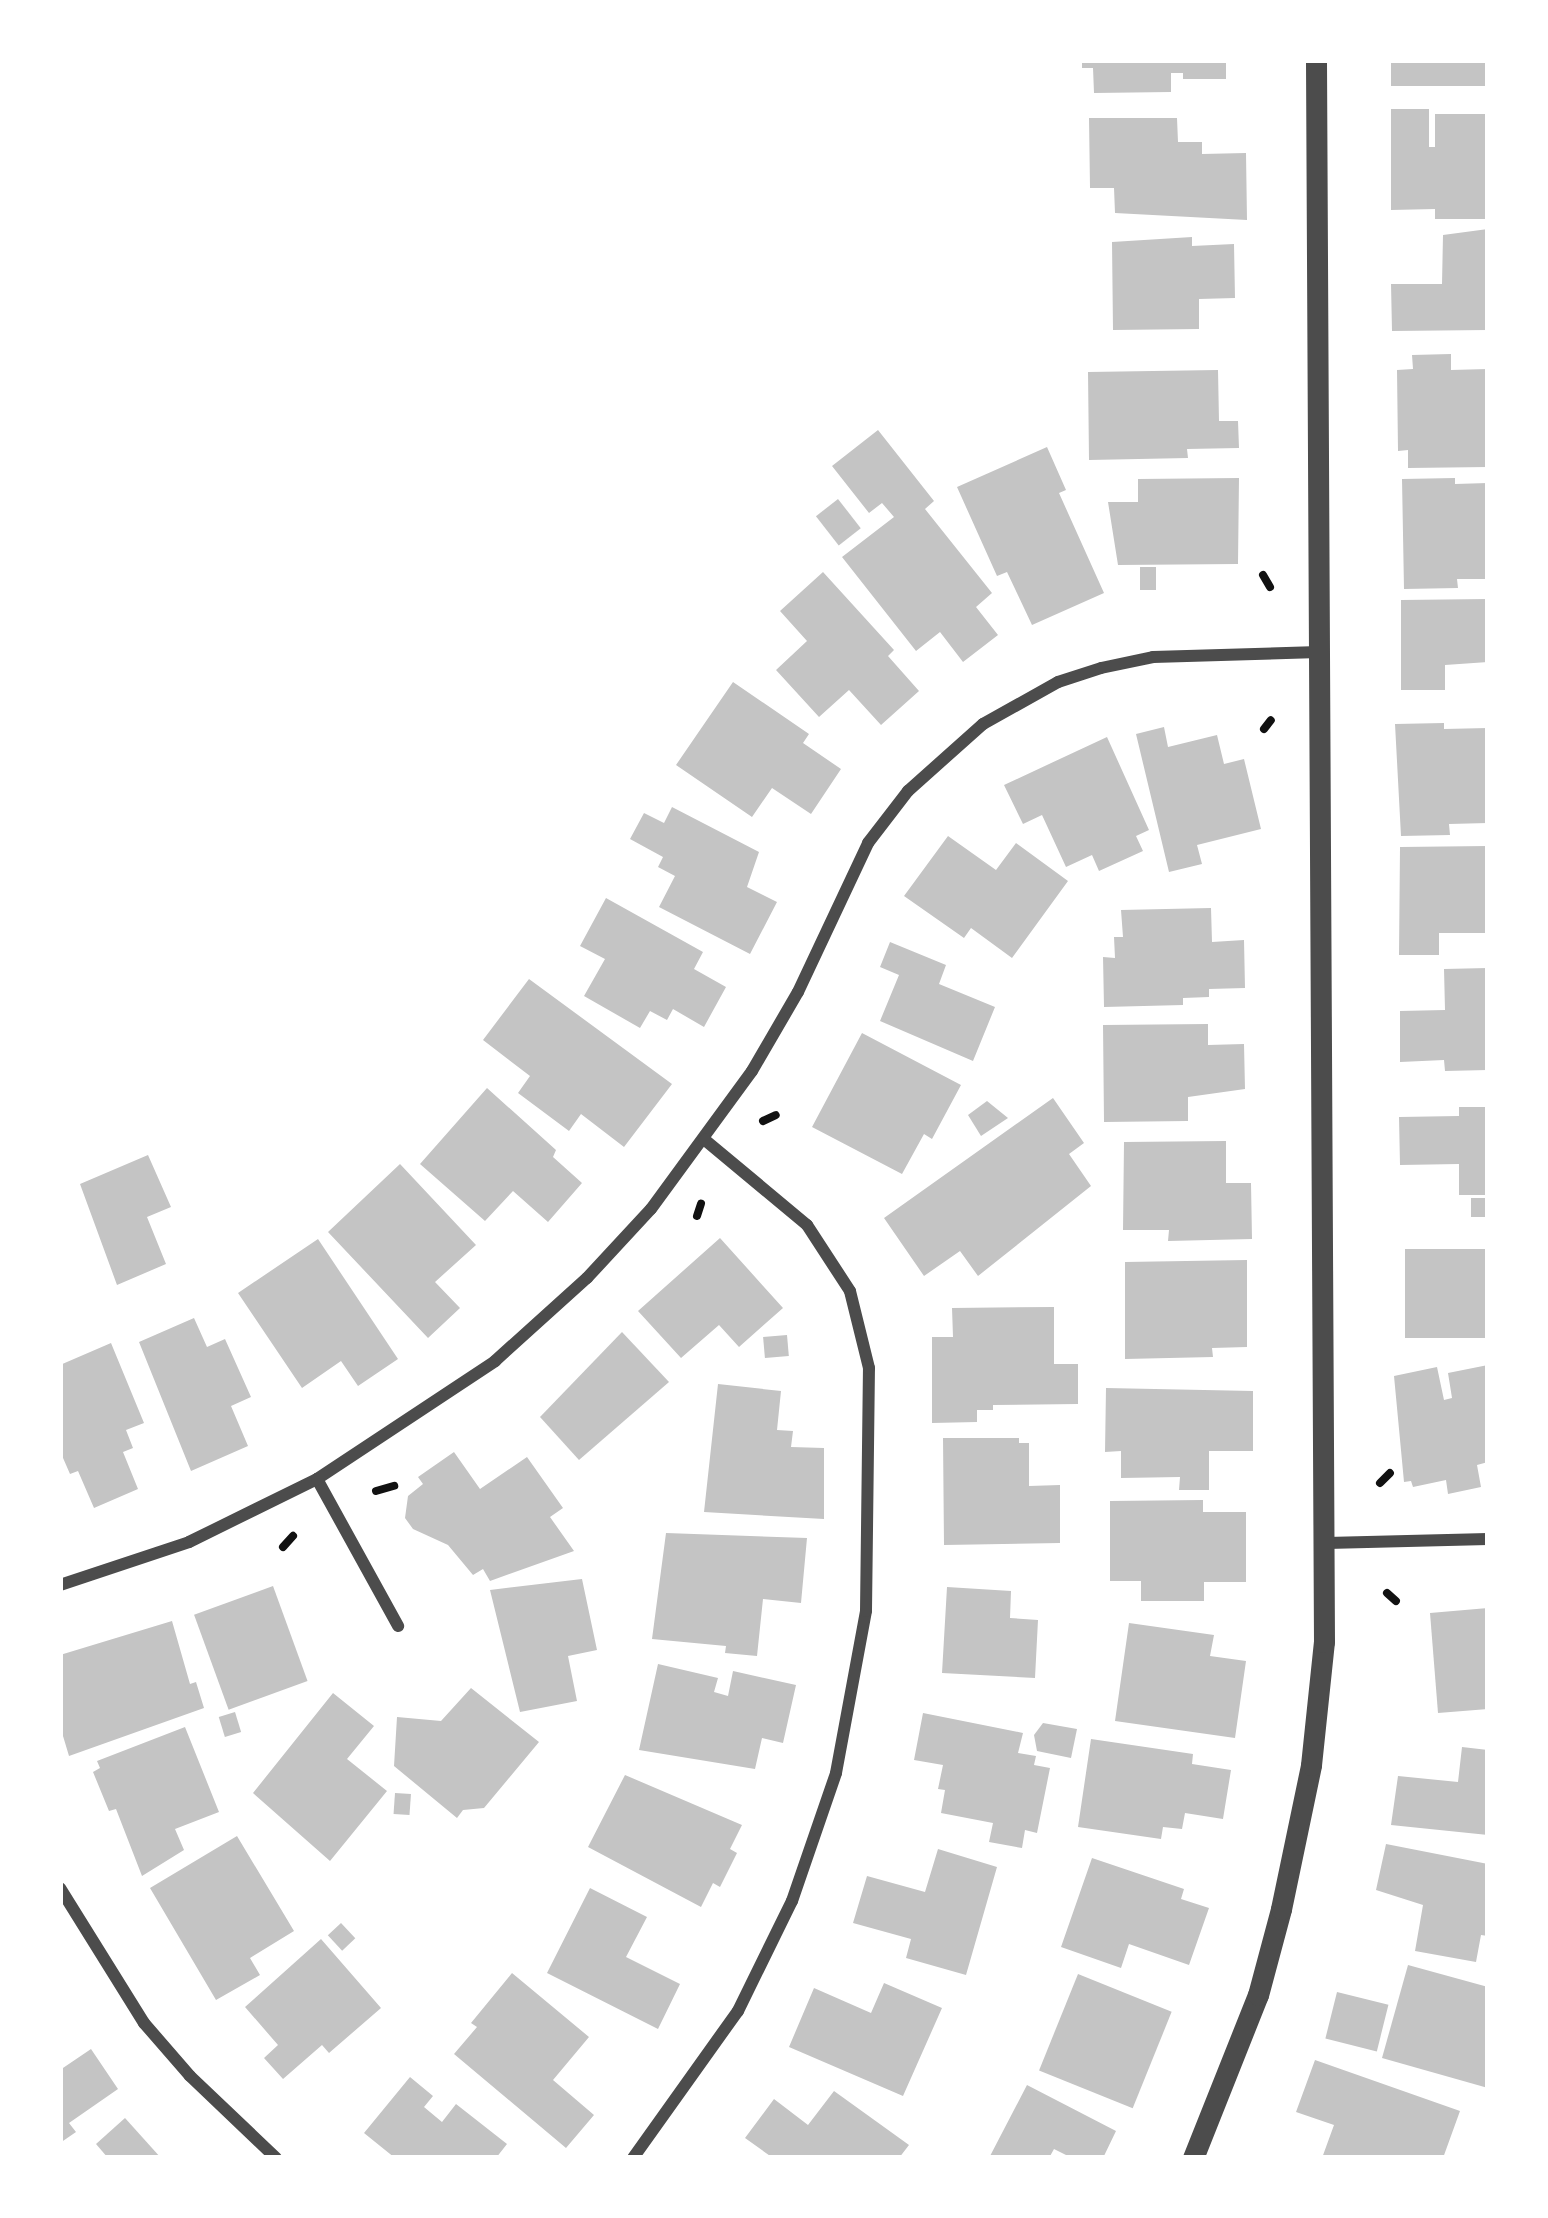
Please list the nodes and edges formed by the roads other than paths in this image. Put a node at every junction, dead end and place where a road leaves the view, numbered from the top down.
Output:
1 (1316, 60) edge
2 (1319, 652) junction
3 (705, 1140) junction
4 (317, 1479) junction
5 (1488, 1538) edge
6 (1327, 1543) junction
7 (60, 1585) edge
8 (398, 1626) dead end
9 (60, 1888) edge
10 (276, 2158) edge
11 (633, 2158) edge
12 (1193, 2158) edge

1 - 2 street
2 - 3 street
2 - 6 street
3 - 4 street
3 - 11 street
4 - 7 street
4 - 8 street
5 - 6 street
6 - 12 street
9 - 10 street

